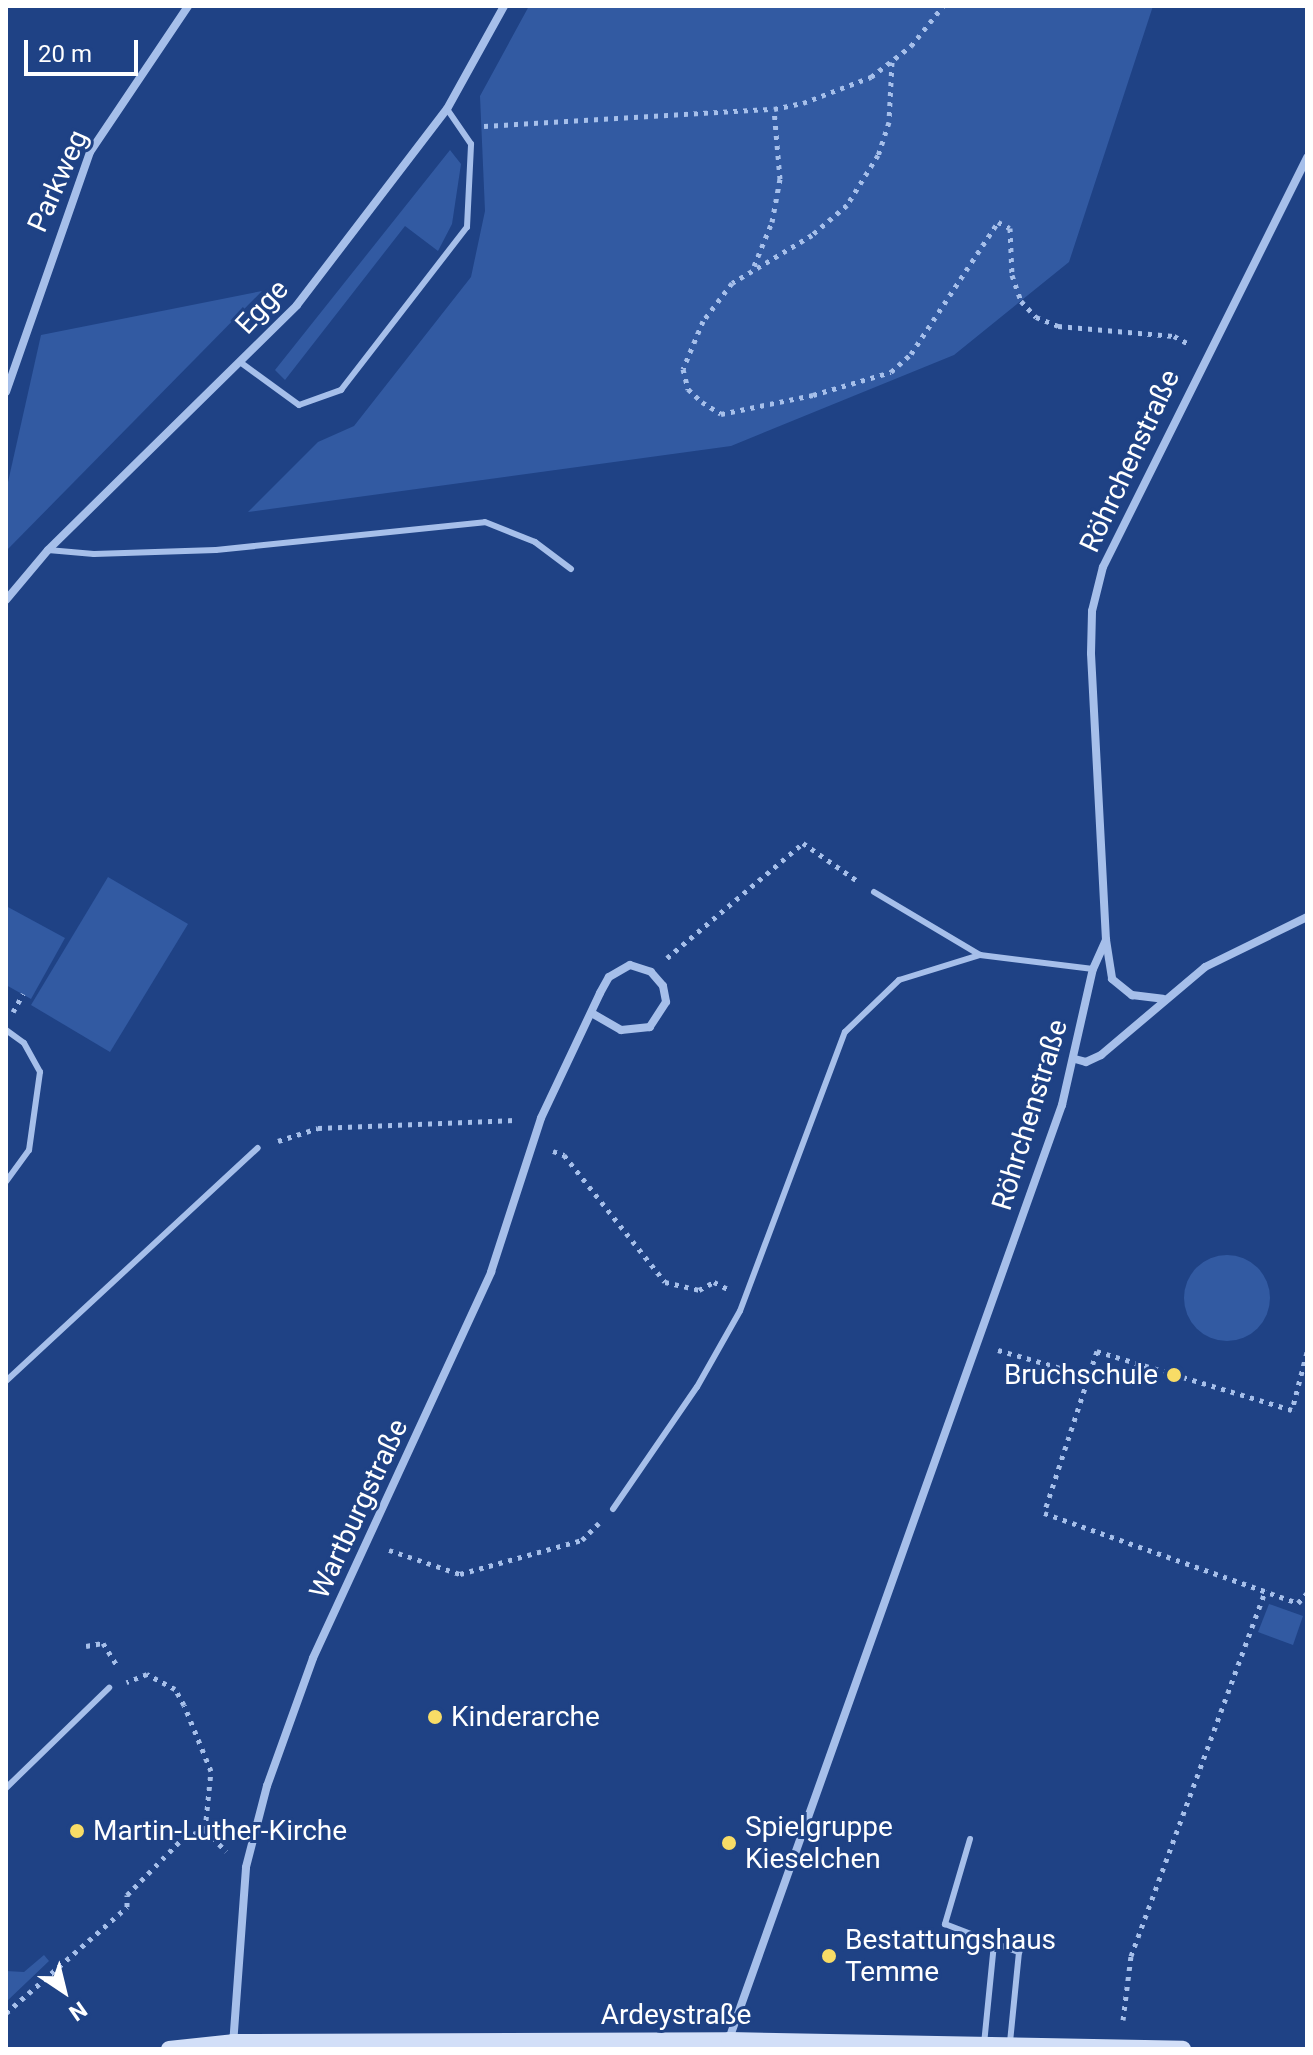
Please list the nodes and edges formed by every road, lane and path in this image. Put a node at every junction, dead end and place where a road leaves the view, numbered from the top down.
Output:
1 (188, 6) edge
2 (504, 6) edge
3 (943, 6) edge
4 (892, 62) junction
5 (447, 109) junction
6 (774, 109) junction
7 (1307, 157) edge
8 (753, 267) junction
9 (1205, 353) junction
10 (240, 362) junction
11 (6, 392) edge
12 (48, 550) junction
13 (571, 569) dead end
14 (6, 600) edge
15 (874, 892) joint
16 (1307, 917) edge
17 (1106, 940) junction
18 (980, 955) junction
19 (1093, 969) junction
20 (651, 972) junction
21 (1163, 999) junction
22 (591, 1013) junction
23 (6, 1030) edge
24 (1075, 1059) junction
25 (505, 1120) dead end
26 (534, 1144) junction
27 (258, 1148) joint
28 (6, 1182) edge
29 (745, 1298) junction
30 (979, 1342) junction
31 (1307, 1352) edge
32 (1088, 1376) junction
33 (6, 1381) edge
34 (613, 1509) joint
35 (369, 1543) junction
36 (1266, 1590) junction
37 (1307, 1593) edge
38 (86, 1646) dead end
39 (127, 1682) junction
40 (109, 1688) joint
41 (6, 1788) edge
42 (205, 1830) junction
43 (970, 1839) dead end
44 (223, 1849) dead end
45 (994, 1943) junction
46 (6, 2013) edge
47 (729, 2040) junction
48 (984, 2044) junction
49 (488, 2045) edge
50 (232, 2046) edge
51 (1009, 2046) junction
52 (1031, 2048) edge
53 (169, 2049) edge
54 (1120, 2049) edge
55 (1183, 2049) edge

1 - 11 street, Parkweg
2 - 5 street, Egge
3 - 4 path
4 - 6 path
4 - 8 path
5 - 6 path
5 - 10 street, Egge
5 - 10 lane
6 - 8 path
7 - 9 street, Röhrchenstraße
8 - 9 path
9 - 17 street, Röhrchenstraße
10 - 12 street, Egge
12 - 13 lane
12 - 14 street, Egge
15 - 18 lane
15 - 20 path
16 - 21 street
17 - 19 street, Röhrchenstraße
17 - 21 street
18 - 19 lane
18 - 29 lane
19 - 24 street, Röhrchenstraße
20 - 22 street, Wartburgstraße
20 - 22 street
21 - 24 street
22 - 26 street, Wartburgstraße
23 - 28 lane
24 - 30 street, Röhrchenstraße
25 - 27 path
26 - 29 path
26 - 35 street, Wartburgstraße
27 - 33 lane
29 - 34 lane
30 - 32 path
30 - 47 street, Röhrchenstraße
31 - 32 path
32 - 36 path
34 - 35 path
35 - 50 street, Wartburgstraße
36 - 37 path
36 - 54 path
38 - 39 path
39 - 40 path
39 - 42 path
40 - 41 lane
42 - 44 path
42 - 46 path
43 - 45 lane
45 - 48 lane
45 - 51 lane
47 - 48 main road, Ardeystraße
47 - 49 main road, Ardeystraße
48 - 51 main road, Ardeystraße
49 - 50 main road, Ardeystraße
50 - 53 main road, Ardeystraße
51 - 52 main road, Ardeystraße
52 - 54 main road, Ardeystraße
54 - 55 main road, Ardeystraße

